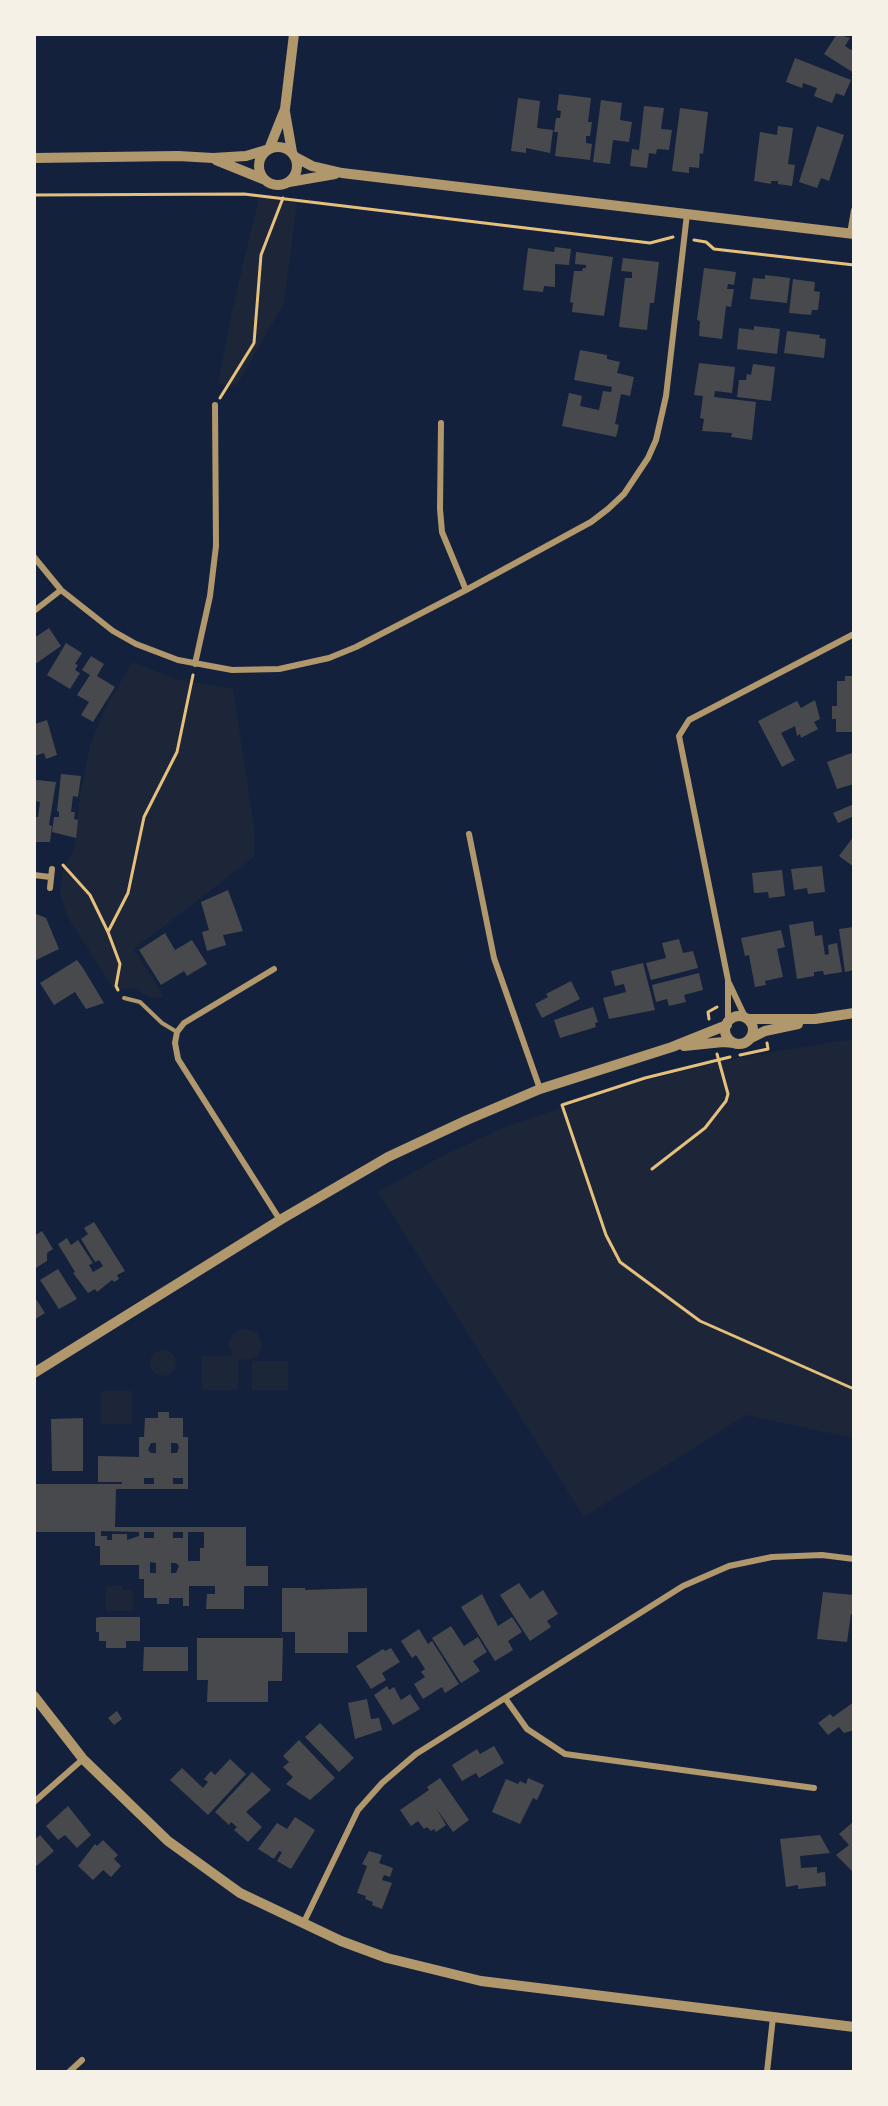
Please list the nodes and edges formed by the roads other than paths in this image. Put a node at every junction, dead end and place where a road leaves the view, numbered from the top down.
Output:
1 (294, 34) edge
2 (285, 109) junction
3 (268, 149) junction
4 (293, 154) junction
5 (34, 158) edge
6 (213, 158) junction
7 (342, 173) junction
8 (266, 181) junction
9 (289, 182) junction
10 (854, 210) edge
11 (687, 214) junction
12 (852, 234) edge
13 (215, 405) road end
14 (441, 423) dead end
15 (34, 557) edge
16 (61, 590) junction
17 (466, 590) junction
18 (34, 611) edge
19 (854, 634) edge
20 (195, 664) junction
21 (469, 834) dead end
22 (52, 868) road end
23 (34, 875) edge
24 (50, 877) junction
25 (50, 888) dead end
26 (274, 969) dead end
27 (728, 980) junction
28 (124, 998) road end
29 (854, 1013) edge
30 (815, 1018) junction
31 (746, 1019) junction
32 (727, 1024) junction
33 (177, 1032) junction
34 (751, 1038) junction
35 (735, 1043) junction
36 (672, 1047) junction
37 (540, 1089) junction
38 (280, 1220) junction
39 (34, 1373) edge
40 (854, 1559) edge
41 (34, 1696) edge
42 (505, 1698) junction
43 (83, 1759) junction
44 (814, 1788) dead end
45 (34, 1802) edge
46 (303, 1925) junction
47 (773, 2017) junction
48 (854, 2027) edge
49 (82, 2060) dead end
50 (69, 2072) edge
51 (767, 2072) edge

1 - 2 street
2 - 3 street
2 - 4 street
3 - 4 street
3 - 6 street
3 - 8 street
4 - 7 street
4 - 9 street
5 - 6 street
6 - 8 street
7 - 9 street
7 - 11 street
8 - 9 street
10 - 12 street
11 - 12 street
11 - 17 street
13 - 20 street
14 - 17 street
15 - 16 street
16 - 18 street
16 - 20 street
17 - 20 street
19 - 27 street
21 - 37 street
22 - 24 street
23 - 24 street
24 - 25 street
26 - 33 street
27 - 31 street
27 - 32 street
28 - 33 lane
29 - 30 street
30 - 31 street
30 - 34 street
31 - 32 street
31 - 34 street
32 - 35 street
32 - 36 street
33 - 38 street
34 - 35 street
35 - 36 street
36 - 37 street
37 - 38 street
38 - 39 street
40 - 42 street
41 - 43 street
42 - 44 street
42 - 46 street
43 - 45 street
43 - 46 street
46 - 47 street
47 - 48 street
47 - 51 street
49 - 50 street

